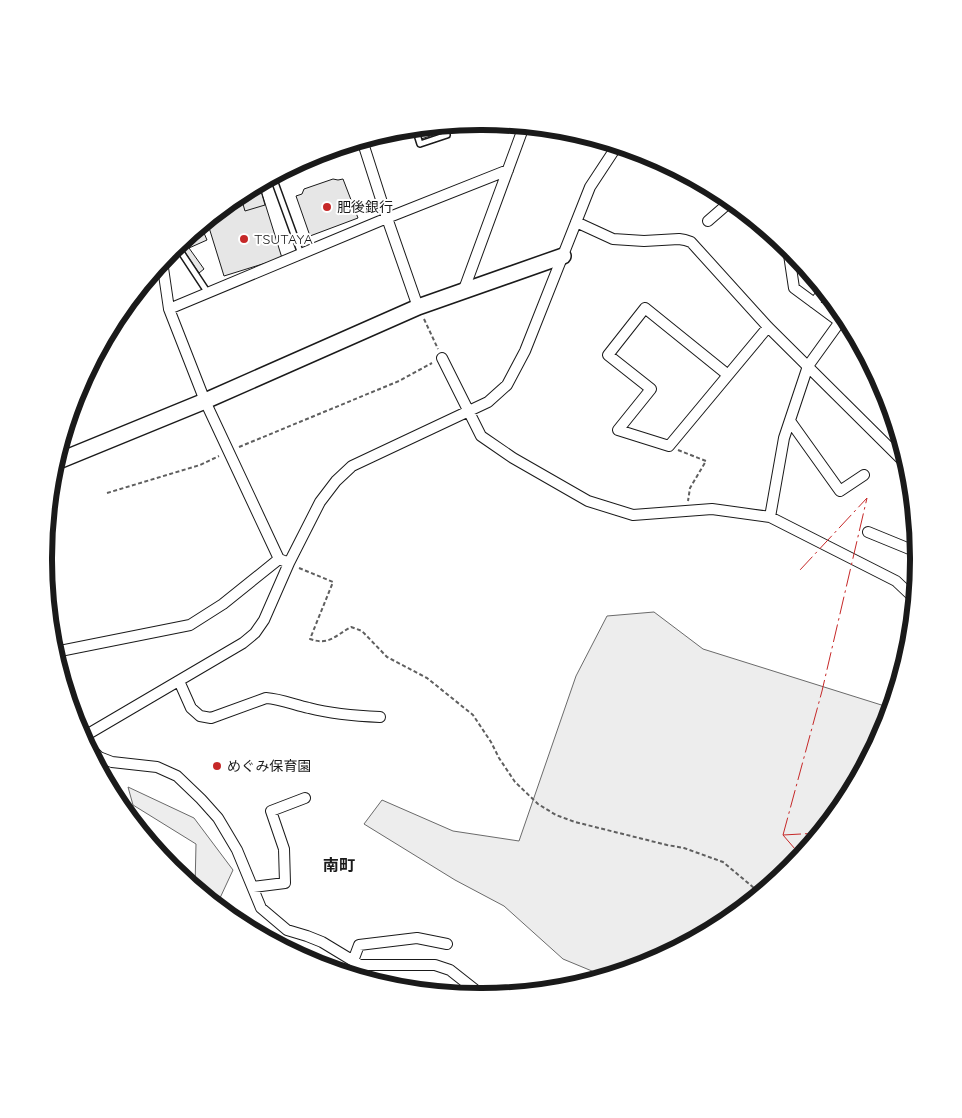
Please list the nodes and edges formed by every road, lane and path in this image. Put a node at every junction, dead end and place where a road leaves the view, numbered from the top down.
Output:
1 (446, 132) edge
2 (522, 132) edge
3 (417, 135) edge
4 (364, 147) edge
5 (614, 151) edge
6 (508, 170) junction
7 (275, 183) edge
8 (724, 207) edge
9 (387, 218) junction
10 (708, 221) dead end
11 (576, 222) junction
12 (181, 253) edge
13 (301, 254) junction
14 (563, 256) junction
15 (790, 262) edge
16 (163, 271) edge
17 (462, 292) junction
18 (208, 293) junction
19 (820, 296) edge
20 (814, 303) junction
21 (418, 307) junction
22 (169, 309) junction
23 (831, 313) edge
24 (839, 324) edge
25 (768, 327) junction
26 (442, 358) junction
27 (808, 366) junction
28 (728, 375) junction
29 (205, 401) junction
30 (468, 412) junction
31 (790, 421) junction
32 (669, 446) junction
33 (229, 451) junction
34 (896, 454) edge
35 (65, 458) edge
36 (864, 475) dead end
37 (107, 493) dead end
38 (688, 510) junction
39 (770, 517) junction
40 (868, 532) dead end
41 (910, 549) edge
42 (279, 559) junction
43 (289, 564) junction
44 (908, 593) edge
45 (63, 650) edge
46 (179, 681) junction
47 (380, 717) dead end
48 (90, 733) edge
49 (102, 758) edge
50 (305, 798) dead end
51 (253, 887) junction
52 (755, 889) edge
53 (447, 944) dead end
54 (353, 961) junction
55 (472, 988) edge

1 - 3 lane
2 - 6 street
4 - 9 street
5 - 11 street
6 - 9 street
6 - 17 street
7 - 13 lane
8 - 10 street
9 - 13 street
9 - 21 street
11 - 14 street
11 - 25 street
12 - 18 lane
13 - 18 street
14 - 17 street
14 - 30 street
15 - 20 street
16 - 22 street
17 - 21 street
18 - 22 street
19 - 20 street
20 - 23 street
21 - 26 path
21 - 29 street
22 - 29 street
24 - 27 street
25 - 27 street
25 - 28 street
26 - 30 street
26 - 33 path
27 - 31 street
27 - 34 street
28 - 32 street
28 - 32 street
29 - 33 street
29 - 35 street
30 - 38 street
30 - 43 street
31 - 36 street
31 - 39 street
32 - 38 path
33 - 37 path
33 - 42 street
38 - 39 street
39 - 44 street
40 - 41 street
42 - 43 street
42 - 45 street
43 - 46 street
43 - 52 path
46 - 47 street
46 - 48 street
49 - 51 street
50 - 51 street
51 - 54 street
53 - 54 street
54 - 55 street

